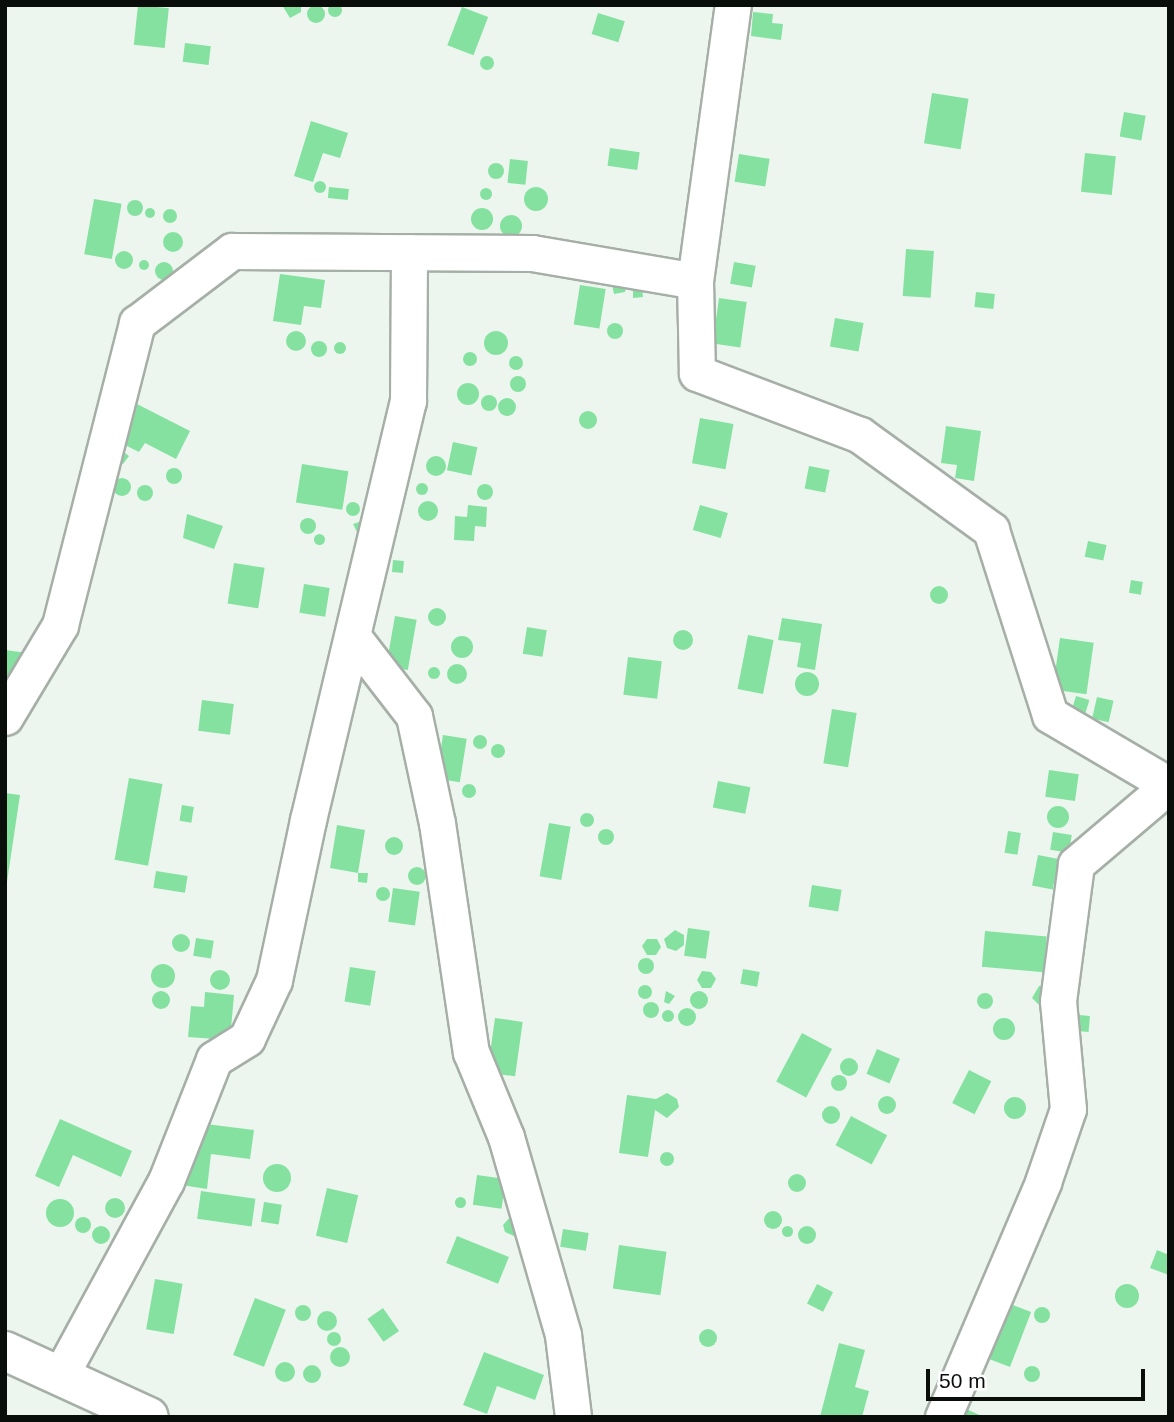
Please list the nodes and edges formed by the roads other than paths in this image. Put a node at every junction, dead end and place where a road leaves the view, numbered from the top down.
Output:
1 (733, 5) edge
2 (409, 253) junction
3 (695, 281) junction
4 (353, 637) junction
5 (5, 717) edge
6 (1169, 785) edge
7 (5, 1351) edge
8 (60, 1376) junction
9 (149, 1417) edge
10 (573, 1417) edge
11 (943, 1417) edge

1 - 3 street
2 - 3 street
2 - 4 street
2 - 5 street
3 - 6 street
4 - 8 street
4 - 10 street
6 - 11 street
7 - 8 street
8 - 9 street

